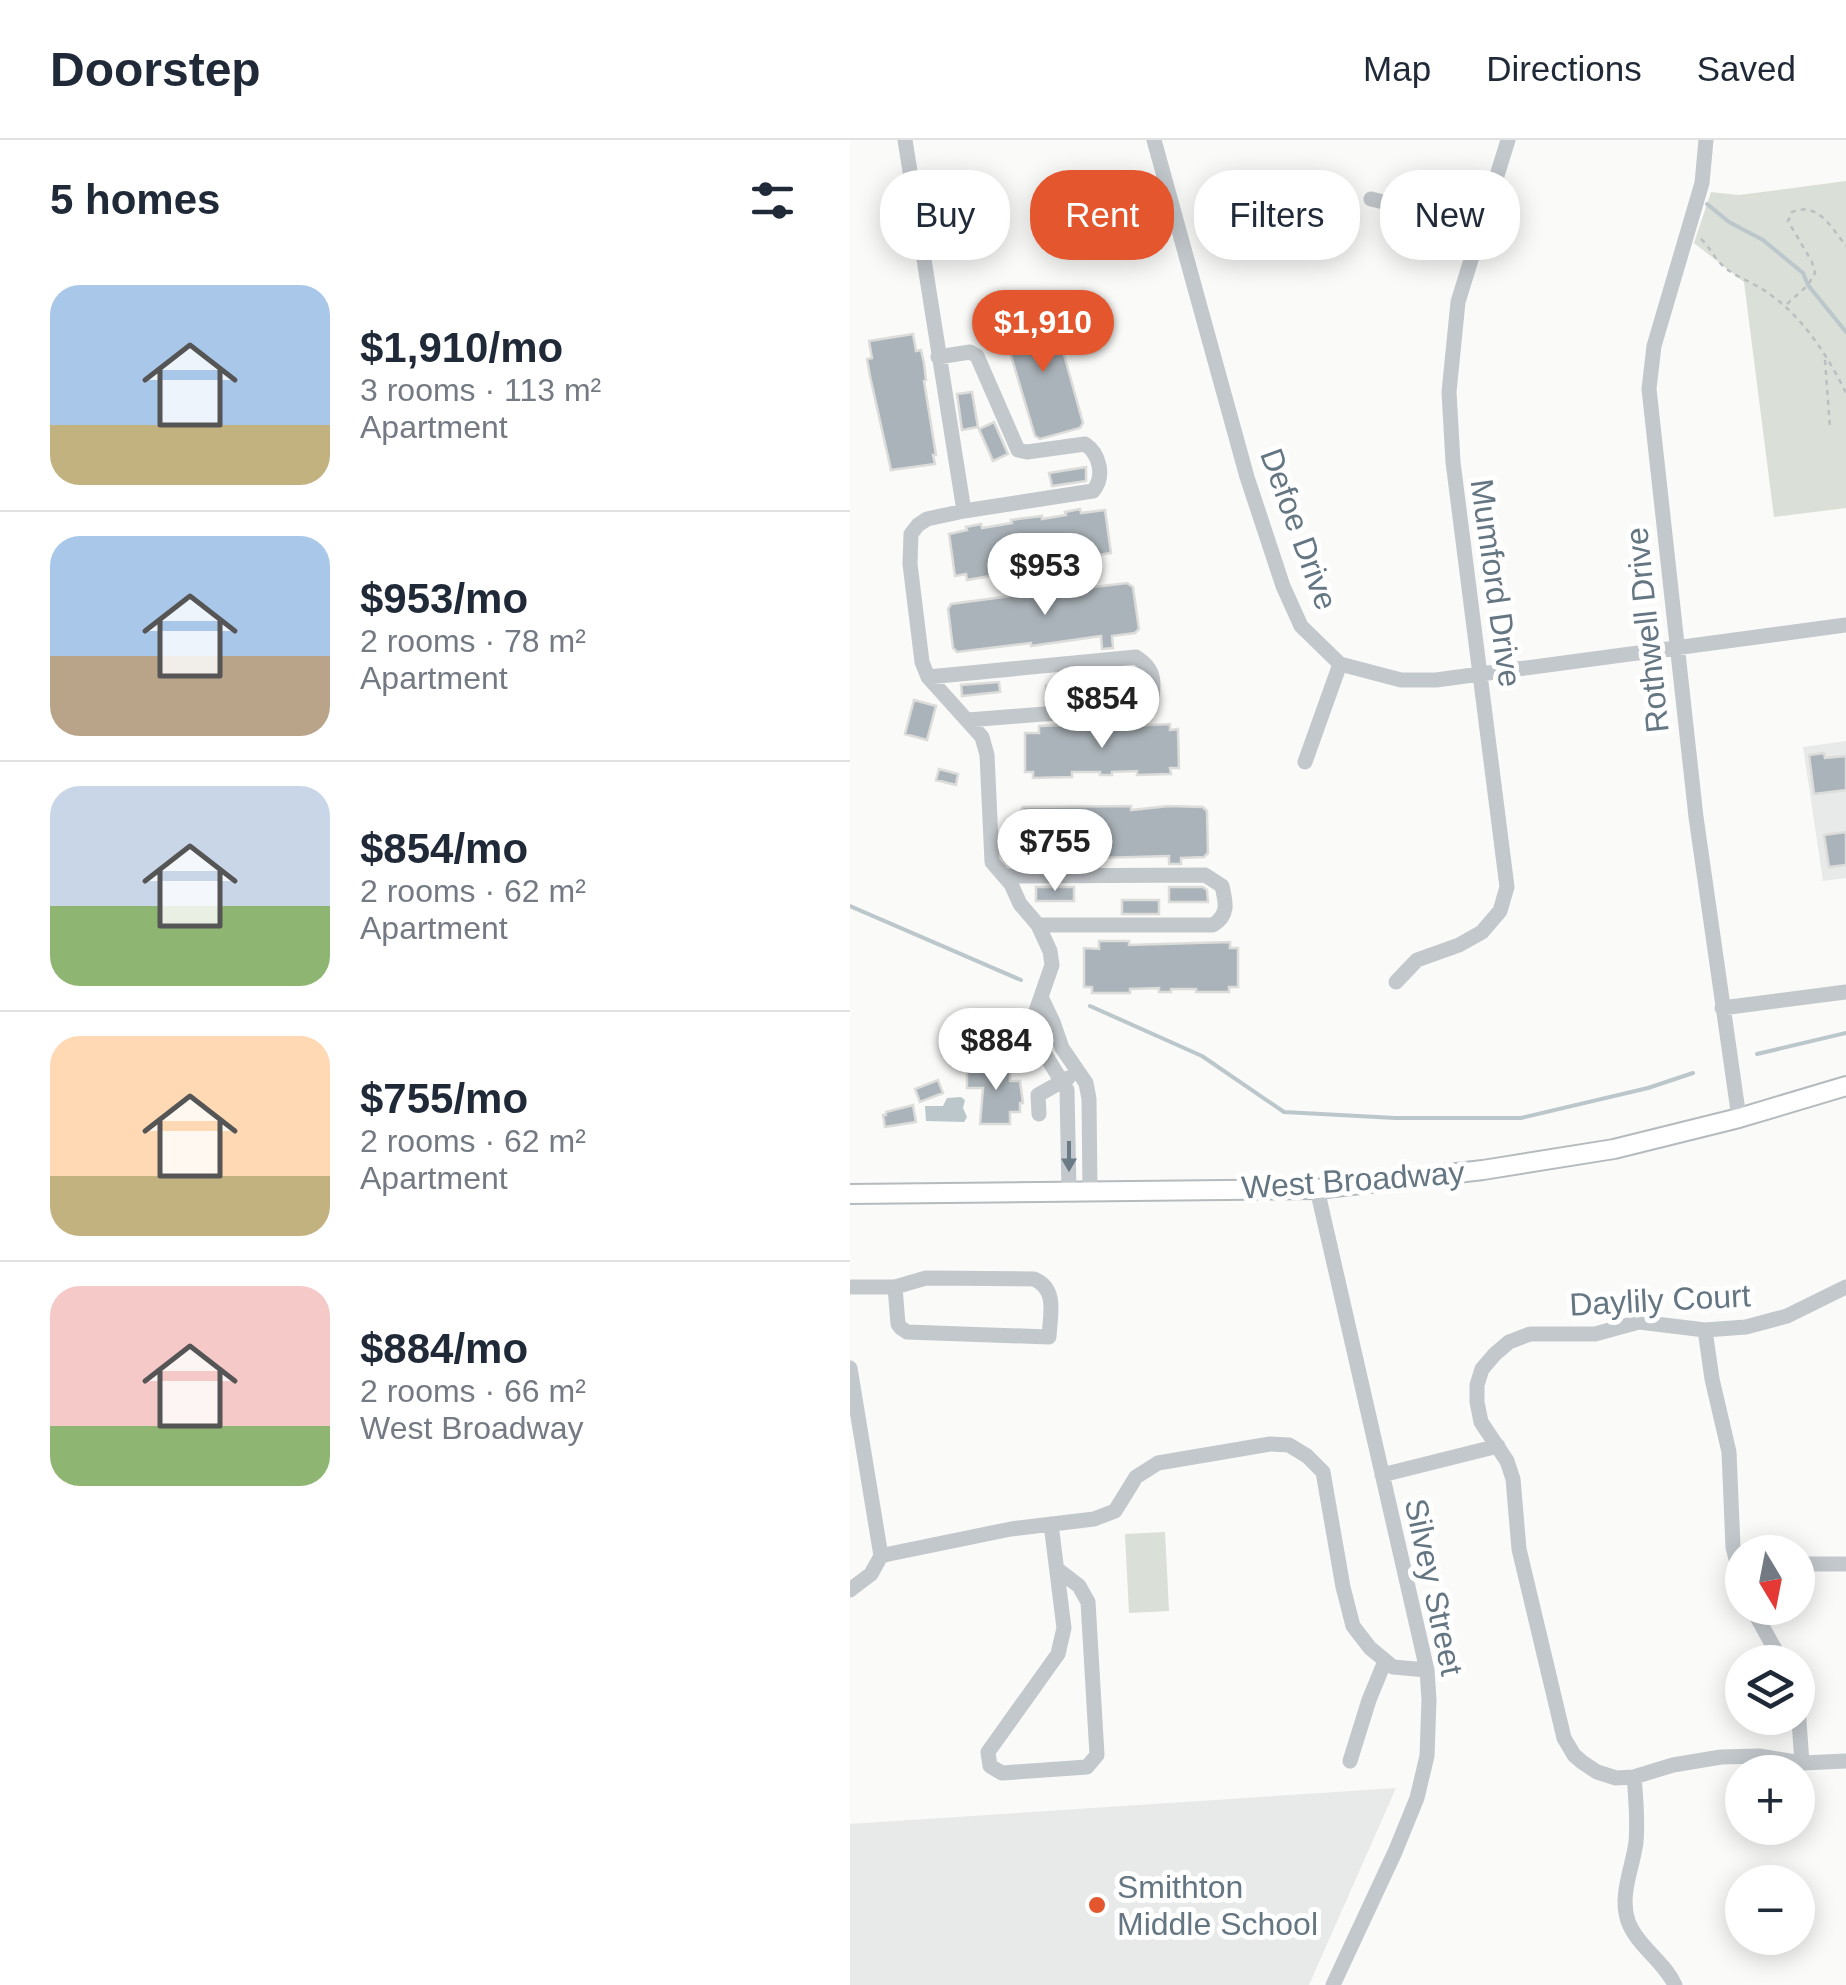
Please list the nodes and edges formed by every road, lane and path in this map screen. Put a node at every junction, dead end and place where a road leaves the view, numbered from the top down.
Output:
1 (905, 140) edge
2 (1154, 140) edge
3 (1508, 140) edge
4 (1706, 140) edge
5 (1498, 170) edge
6 (1371, 199) dead end
7 (1380, 201) edge
8 (1686, 232) junction
9 (1846, 246) edge
10 (1470, 260) edge
11 (1786, 305) junction
12 (938, 357) junction
13 (1826, 358) junction
14 (1846, 393) edge
15 (1830, 428) dead end
16 (964, 510) junction
17 (1846, 626) edge
18 (1676, 648) junction
19 (1340, 664) junction
20 (1481, 674) junction
21 (928, 677) junction
22 (968, 720) junction
23 (1306, 762) dead end
24 (1004, 876) junction
25 (1038, 925) junction
26 (1396, 982) dead end
27 (1846, 992) edge
28 (1042, 998) junction
29 (1722, 1008) junction
30 (1080, 1072) junction
31 (1063, 1081) junction
32 (1846, 1086) edge
33 (1039, 1114) dead end
34 (1739, 1118) junction
35 (1317, 1189) junction
36 (1090, 1191) junction
37 (1069, 1192) junction
38 (850, 1194) edge
39 (850, 1287) edge
40 (895, 1287) junction
41 (1846, 1287) edge
42 (1705, 1330) junction
43 (850, 1368) edge
44 (1498, 1446) junction
45 (1382, 1475) junction
46 (1051, 1524) junction
47 (1733, 1535) edge
48 (880, 1556) junction
49 (1815, 1564) edge
50 (1846, 1564) edge
51 (1057, 1570) junction
52 (850, 1590) edge
53 (1385, 1661) junction
54 (1426, 1670) junction
55 (1725, 1757) edge
56 (1846, 1761) edge
57 (1350, 1762) dead end
58 (1815, 1762) edge
59 (1634, 1778) junction
60 (1333, 1985) edge
61 (1675, 1985) edge

1 - 12 street
2 - 19 street, Defoe Drive
3 - 5 street, Mumford Drive
4 - 8 street, Rothwell Drive
6 - 7 street
8 - 11 path
8 - 18 street, Rothwell Drive
9 - 11 path
10 - 20 street, Mumford Drive
11 - 13 path
12 - 16 street
12 - 16 street
13 - 14 path
13 - 15 path
16 - 21 street
17 - 18 street
18 - 20 street
18 - 29 street, Rothwell Drive
19 - 20 street
19 - 23 street
20 - 26 street, Mumford Drive
21 - 22 street
21 - 22 street
22 - 24 street
24 - 25 street
24 - 25 street
25 - 28 street
27 - 29 street
28 - 30 street
28 - 31 street
29 - 34 street, Rothwell Drive
30 - 31 street
30 - 36 street
31 - 33 street
31 -> 37 street
32 - 34 main road, West Broadway
34 - 35 main road, West Broadway
35 - 36 main road, West Broadway
35 - 45 street, Silvey Street
36 - 37 main road, West Broadway
37 - 38 main road, West Broadway
39 - 40 street
40 - 40 street
41 - 42 street, Daylily Court
42 - 44 street, Daylily Court
42 - 47 street
43 - 48 street
44 - 45 street
44 - 59 street
45 - 54 street, Silvey Street
46 - 48 street
46 - 51 street
46 - 53 street
48 - 52 street
49 - 50 street
51 - 51 street
53 - 54 street
53 - 57 street
54 - 60 street, Silvey Street
55 - 59 street
56 - 58 street
59 - 61 street

